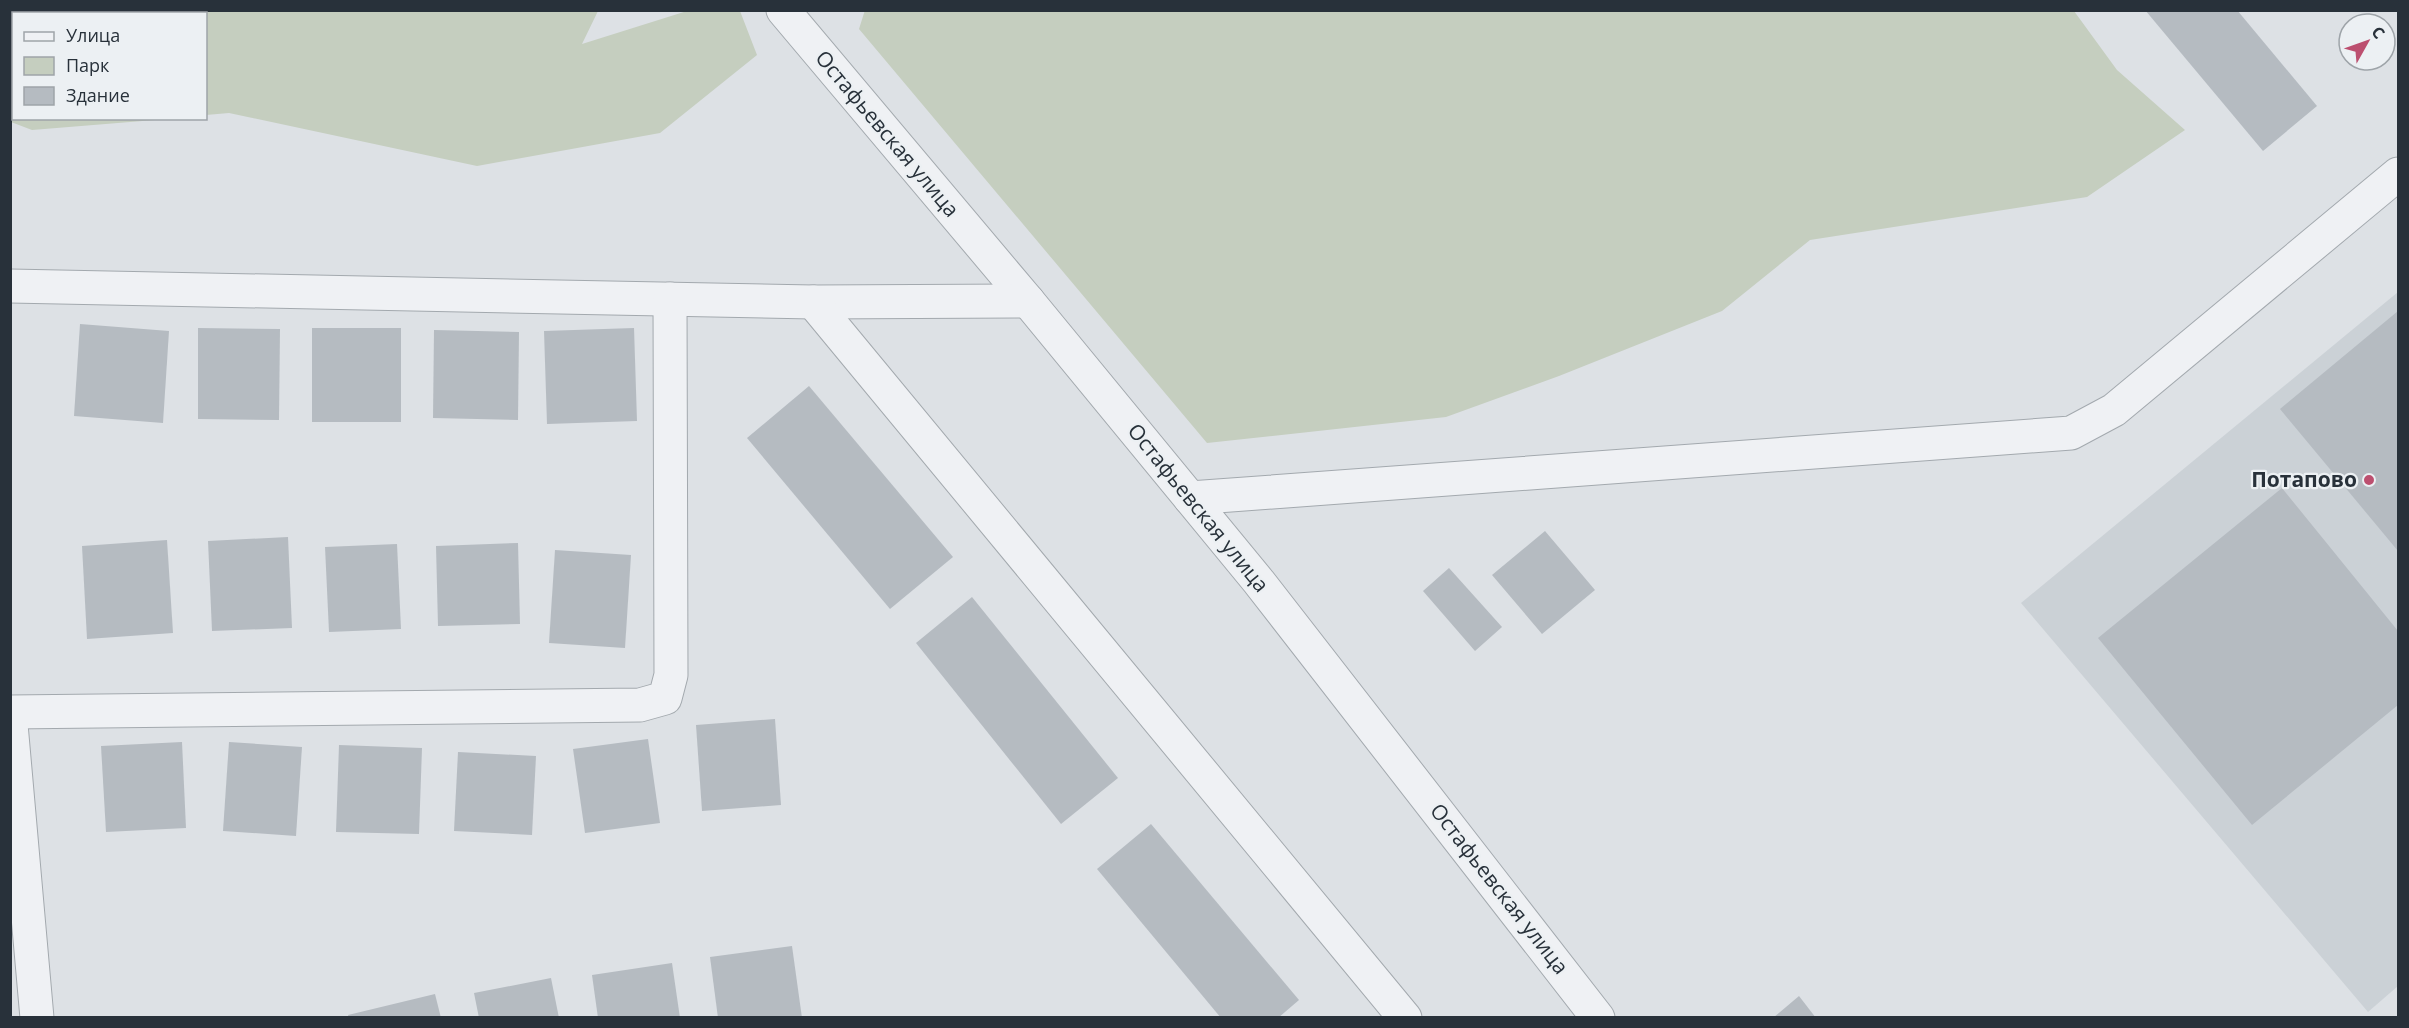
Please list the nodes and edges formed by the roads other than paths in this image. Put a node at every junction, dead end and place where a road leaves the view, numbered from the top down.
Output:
1 (794, 14) edge
2 (2398, 174) edge
3 (10, 286) edge
4 (670, 299) junction
5 (1028, 301) junction
6 (813, 302) junction
7 (1190, 498) junction
8 (10, 712) edge
9 (37, 1017) edge
10 (1405, 1017) edge
11 (1598, 1017) edge

1 - 5 street, Остафьевская улица
2 - 7 street
3 - 4 street
4 - 6 street
4 - 8 street
5 - 6 street
5 - 7 street, Остафьевская улица
6 - 10 street
7 - 11 street, Остафьевская улица
8 - 9 street

